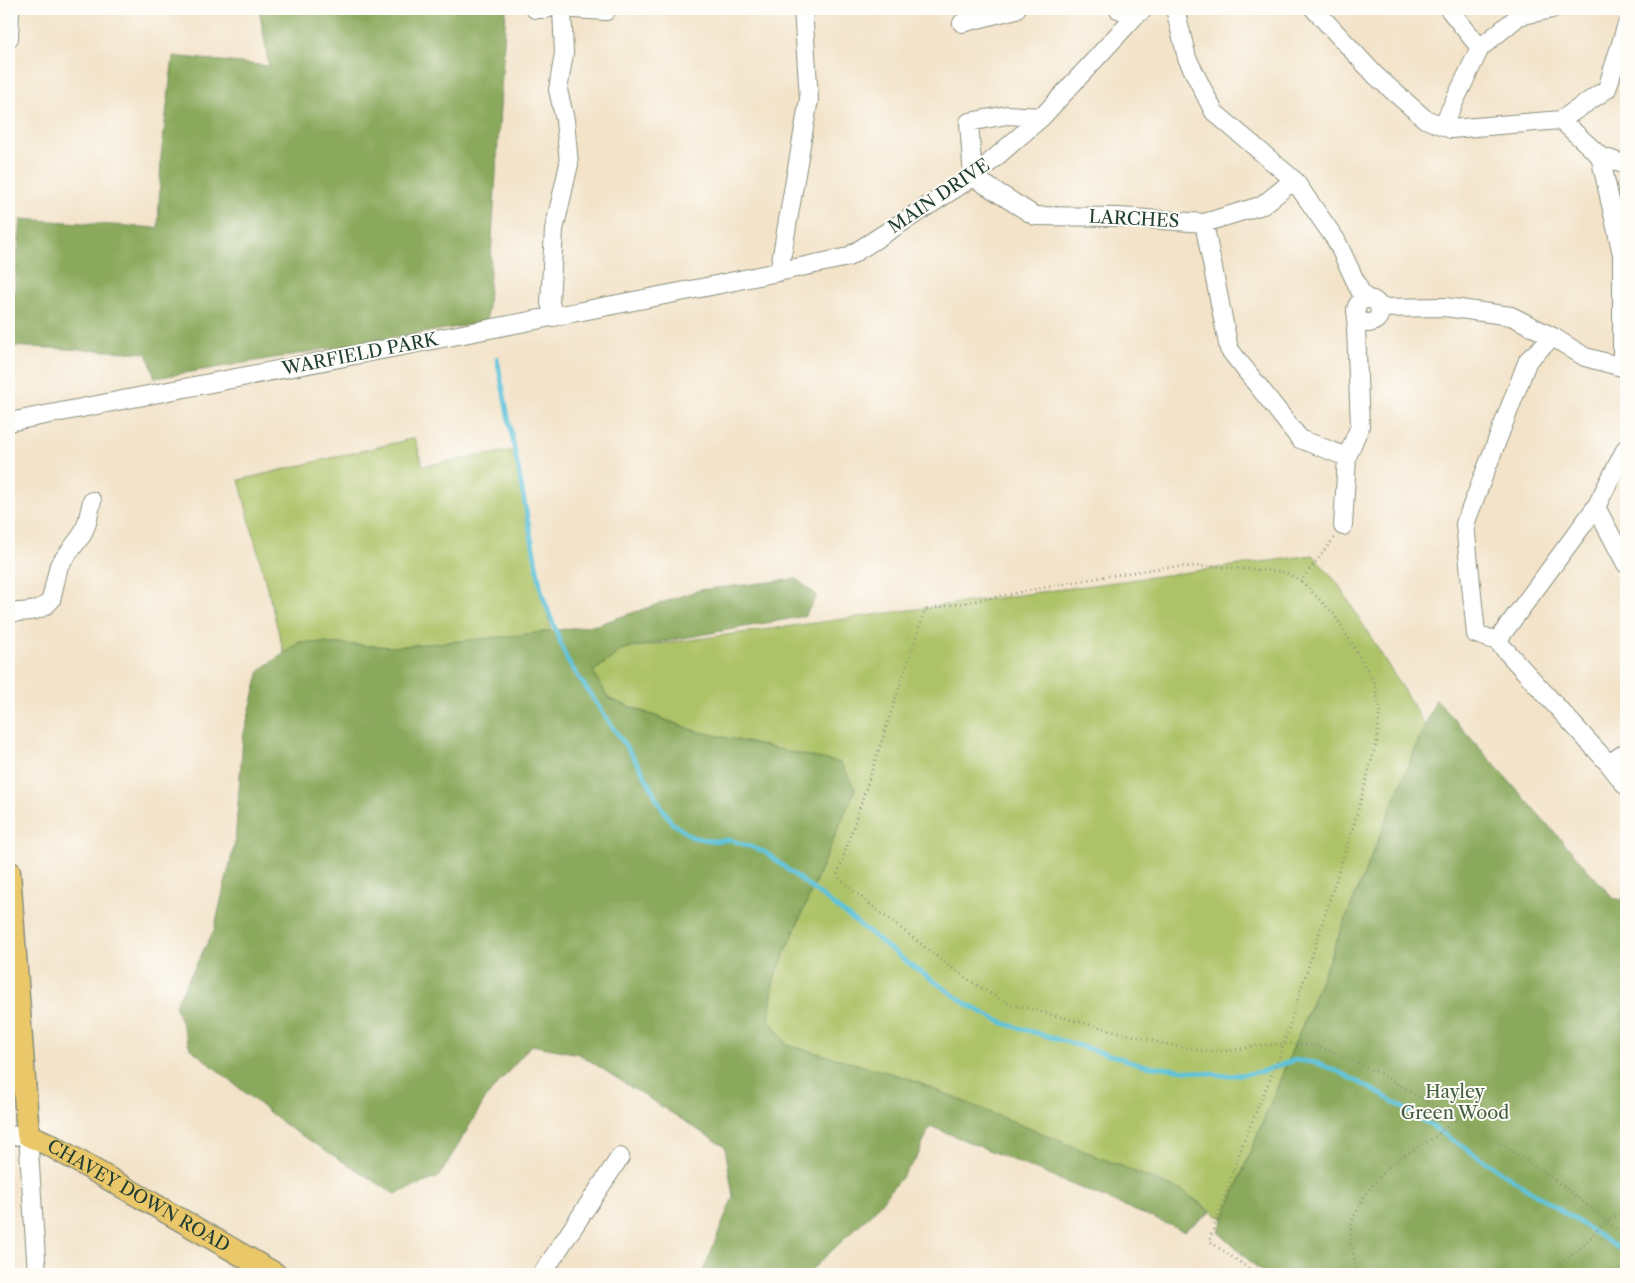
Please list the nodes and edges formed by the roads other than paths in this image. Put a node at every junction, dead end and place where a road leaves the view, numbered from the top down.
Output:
1 (10, 9) edge
2 (535, 9) edge
3 (547, 9) edge
4 (562, 9) edge
5 (574, 9) edge
6 (803, 9) edge
7 (1016, 9) edge
8 (1118, 9) edge
9 (1175, 9) edge
10 (1314, 9) edge
11 (1450, 9) edge
12 (1552, 9) edge
13 (606, 11) dead end
14 (1140, 12) edge
15 (962, 23) dead end
16 (1626, 31) edge
17 (9, 38) edge
18 (1480, 48) junction
19 (1042, 117) junction
20 (1561, 120) junction
21 (1442, 126) junction
22 (1600, 156) junction
23 (1626, 165) edge
24 (973, 177) junction
25 (1294, 180) junction
26 (1204, 223) junction
27 (779, 272) junction
28 (711, 286) joint
29 (1364, 310) junction
30 (554, 317) junction
31 (1553, 337) junction
32 (1624, 368) edge
33 (9, 422) edge
34 (1626, 448) edge
35 (1347, 457) junction
36 (92, 501) dead end
37 (1596, 507) junction
38 (1344, 526) road end
39 (1626, 564) edge
40 (9, 613) edge
41 (1497, 640) junction
42 (1626, 752) edge
43 (1609, 764) junction
44 (1626, 786) edge
45 (9, 872) edge
46 (18, 1135) edge
47 (620, 1157) dead end
48 (37, 1274) edge
49 (275, 1274) edge
50 (542, 1274) edge

1 - 17 street
2 - 3 street
4 - 30 street
5 - 13 street
6 - 27 street
7 - 15 street
8 - 14 street
9 - 25 street
10 - 21 street
11 - 18 street
12 - 18 street
14 - 19 street, MAIN DRIVE
16 - 20 street
18 - 21 street
19 - 24 street, MAIN DRIVE
19 - 24 street
20 - 21 street
20 - 22 street
22 - 23 street
22 - 32 street
24 - 26 street, LARCHES
24 - 27 street, MAIN DRIVE
25 - 26 street, LARCHES
25 - 29 street
26 - 35 street
27 - 28 street, MAIN DRIVE
28 - 30 street, WARFIELD PARK
29 - 31 street
29 - 35 street
30 - 33 street, WARFIELD PARK
31 - 32 street
31 - 41 street
34 - 37 street
35 - 38 street
36 - 40 street
37 - 39 street
37 - 41 street
41 - 43 street
42 - 43 street
43 - 44 street
45 - 46 main road
46 - 48 street
46 - 49 main road, CHAVEY DOWN ROAD
47 - 50 street

